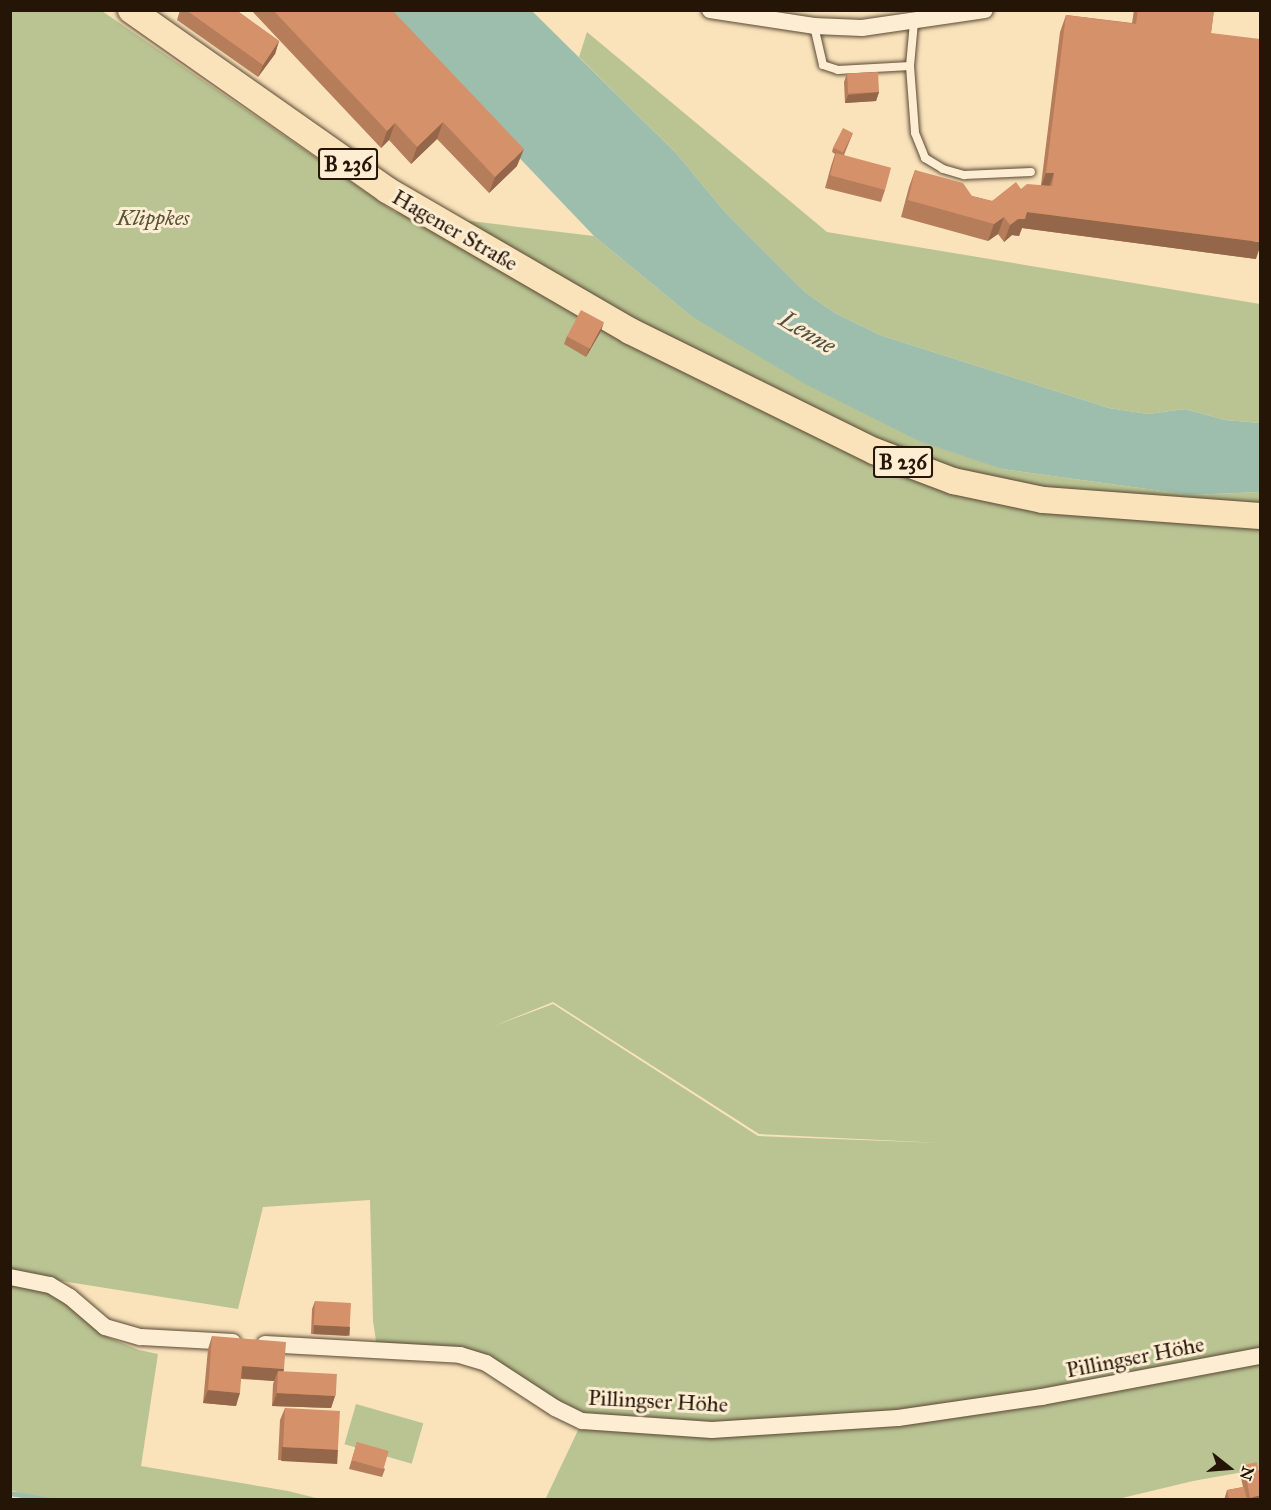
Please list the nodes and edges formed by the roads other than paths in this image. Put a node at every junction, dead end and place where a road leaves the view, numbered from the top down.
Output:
1 (131, 10) edge
2 (710, 10) edge
3 (985, 10) edge
4 (914, 22) junction
5 (814, 26) junction
6 (910, 66) junction
7 (1031, 172) dead end
8 (1260, 516) edge
9 (10, 1277) edge
10 (1260, 1356) edge

1 - 8 main road, Hagener Straße / B 236
2 - 5 street
3 - 4 street
4 - 5 street
4 - 6 lane
5 - 6 lane
6 - 7 lane
9 - 10 street, Pillingser Höhe

